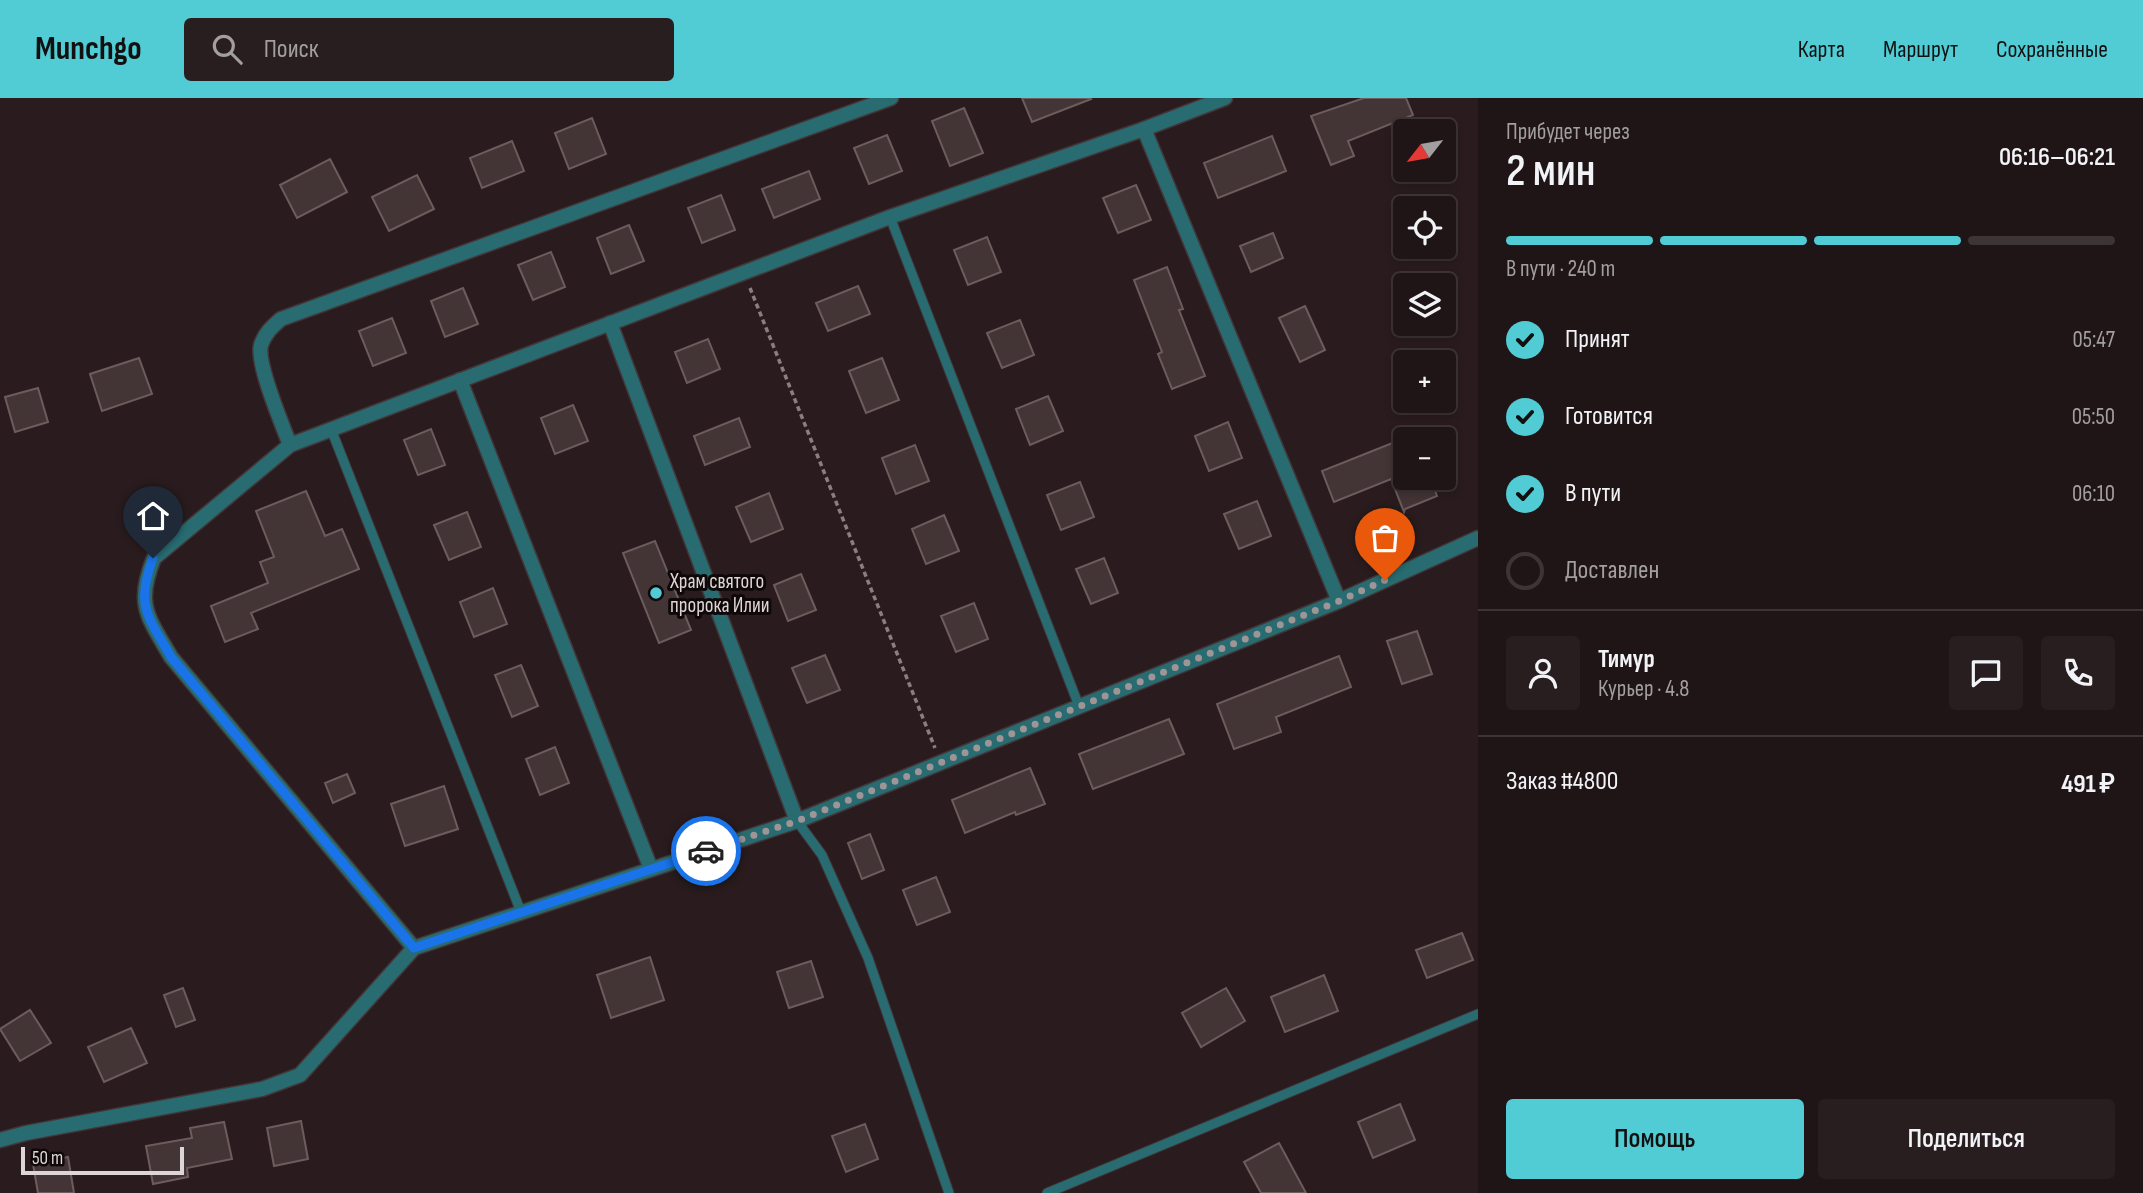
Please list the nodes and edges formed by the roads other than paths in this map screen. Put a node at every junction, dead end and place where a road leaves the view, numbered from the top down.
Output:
1 (891, 98) edge
2 (1224, 98) edge
3 (1144, 128) junction
4 (890, 217) junction
5 (610, 323) junction
6 (460, 380) junction
7 (331, 429) junction
8 (290, 445) junction
9 (1478, 538) edge
10 (1339, 601) junction
11 (1079, 706) junction
12 (797, 821) junction
13 (651, 869) junction
14 (521, 912) junction
15 (414, 948) junction
16 (1478, 1014) edge
17 (0, 1140) edge
18 (949, 1193) edge
19 (1047, 1193) edge

1 - 8 street
2 - 3 street
3 - 4 street
3 - 10 street
4 - 5 street
4 - 11 lane
5 - 6 street
5 - 12 street
6 - 7 street
6 - 13 street
7 - 8 street
7 - 14 lane
8 - 15 street
9 - 10 street
10 - 11 street
11 - 12 street
12 - 13 street
12 - 18 lane
13 - 14 street
14 - 15 street
15 - 17 street
16 - 19 lane

